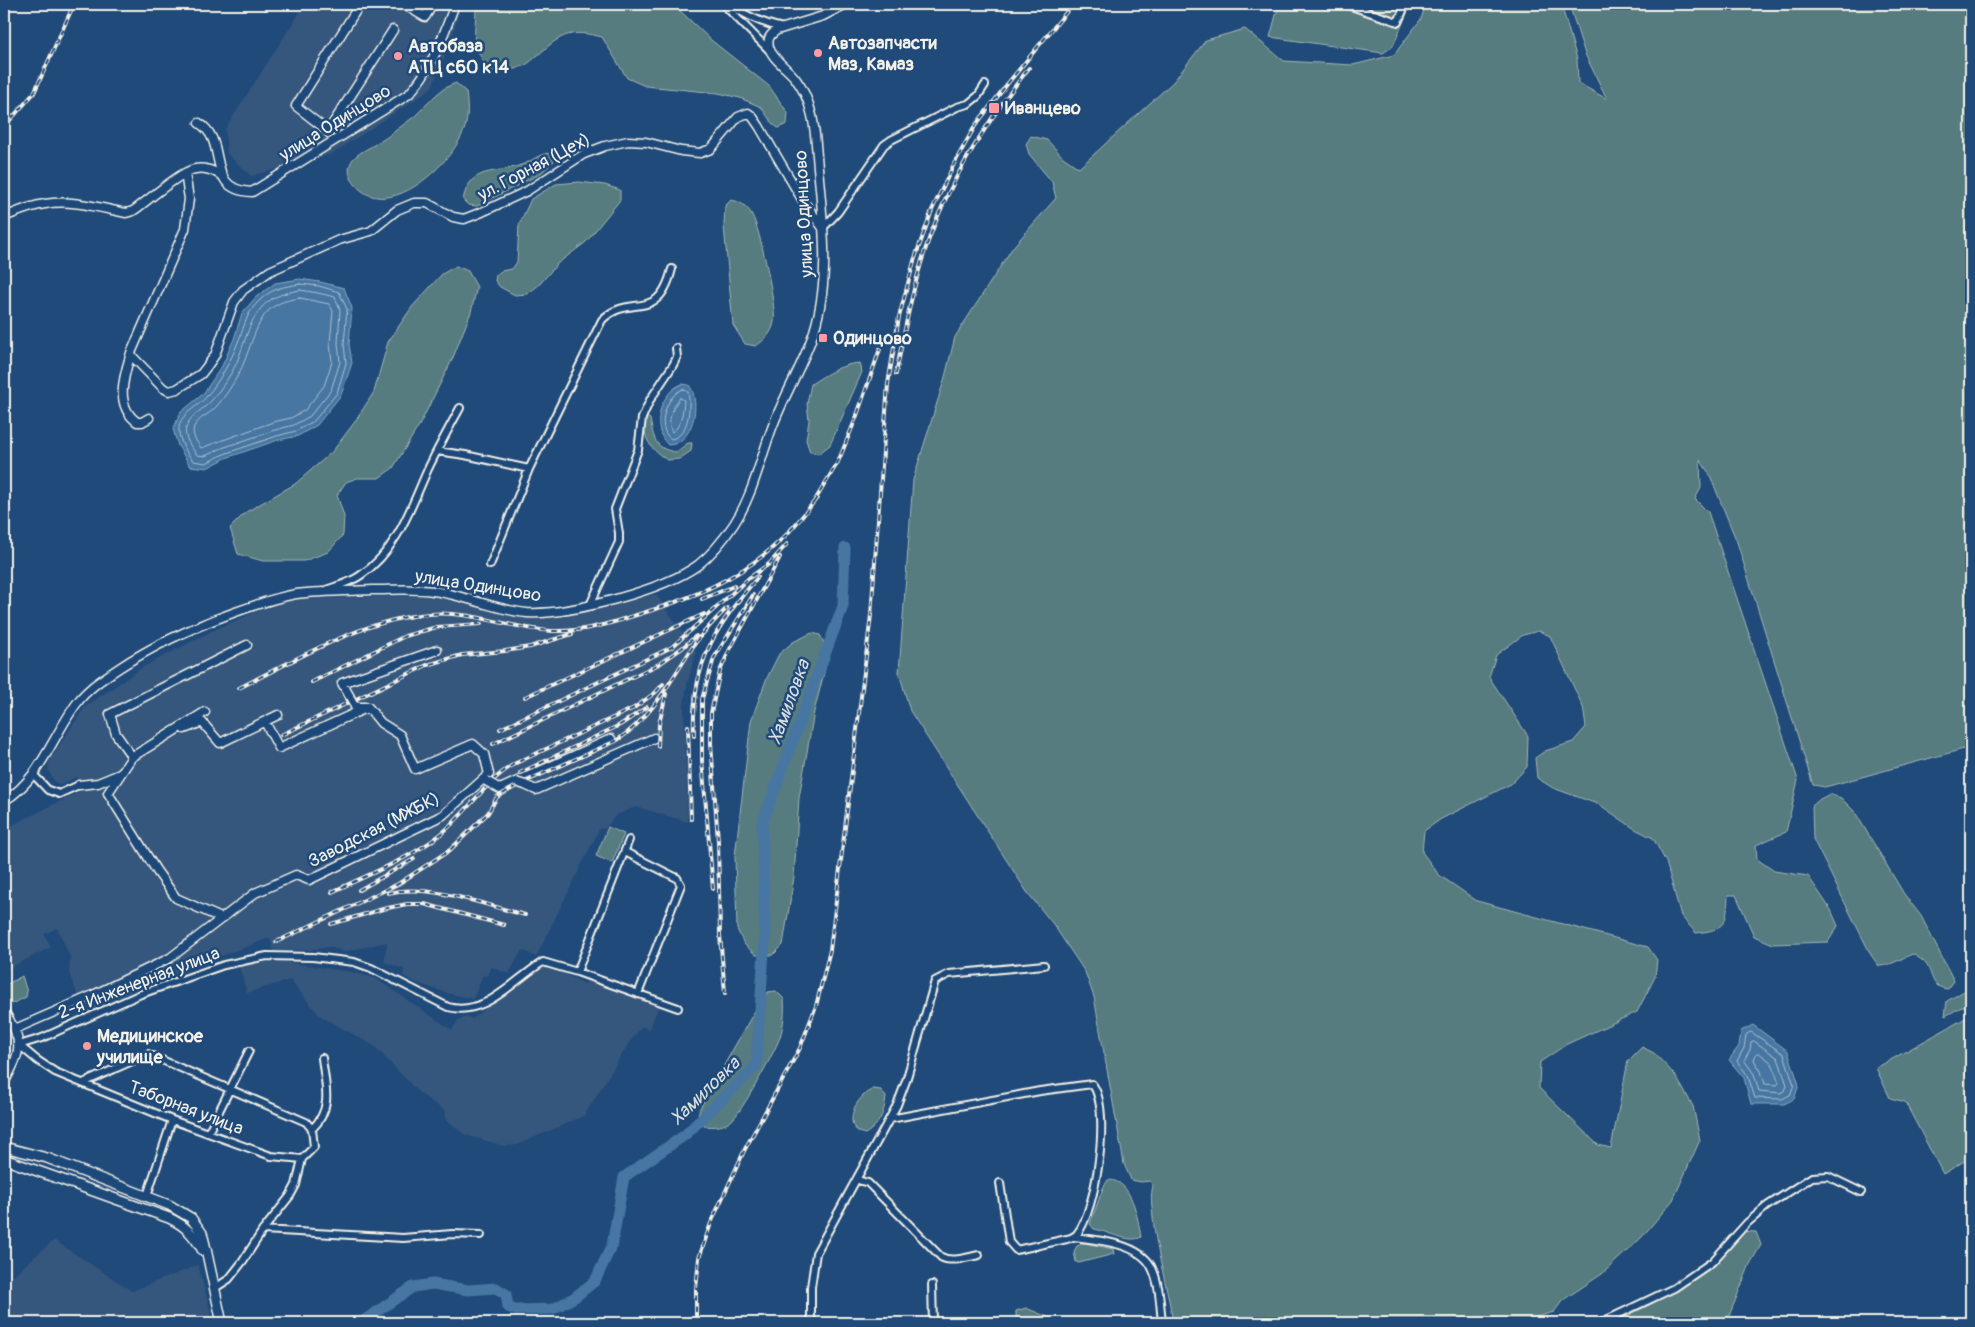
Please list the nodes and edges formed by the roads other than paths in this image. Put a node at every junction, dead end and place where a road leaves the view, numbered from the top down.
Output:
1 (360, 4) edge
2 (403, 4) edge
3 (433, 4) edge
4 (455, 4) edge
5 (723, 4) edge
6 (728, 4) edge
7 (846, 4) edge
8 (1345, 4) edge
9 (1406, 4) edge
10 (783, 28) junction
11 (393, 30) dead end
12 (770, 51) junction
13 (985, 85) dead end
14 (199, 123) dead end
15 (328, 130) junction
16 (334, 142) junction
17 (185, 173) junction
18 (221, 175) junction
19 (4, 217) edge
20 (822, 228) junction
21 (672, 268) dead end
22 (676, 348) dead end
23 (131, 353) junction
24 (460, 408) dead end
25 (149, 418) dead end
26 (437, 451) junction
27 (529, 469) junction
28 (490, 565) dead end
29 (322, 592) junction
30 (590, 605) junction
31 (247, 645) dead end
32 (437, 650) dead end
33 (368, 707) junction
34 (205, 712) dead end
35 (278, 716) dead end
36 (265, 722) junction
37 (168, 734) junction
38 (654, 738) dead end
39 (611, 739) dead end
40 (132, 757) junction
41 (33, 774) junction
42 (121, 774) junction
43 (487, 781) junction
44 (516, 782) junction
45 (79, 785) joint
46 (4, 801) edge
47 (629, 840) dead end
48 (625, 852) junction
49 (221, 918) junction
50 (1044, 965) dead end
51 (577, 972) junction
52 (638, 994) junction
53 (678, 1008) dead end
54 (4, 1011) edge
55 (14, 1029) junction
56 (19, 1045) junction
57 (249, 1052) dead end
58 (322, 1058) dead end
59 (4, 1082) edge
60 (83, 1083) junction
61 (230, 1088) junction
62 (890, 1119) junction
63 (172, 1120) junction
64 (312, 1129) junction
65 (208, 1133) junction
66 (4, 1147) edge
67 (4, 1159) edge
68 (302, 1159) junction
69 (858, 1180) junction
70 (1000, 1183) dead end
71 (1861, 1192) dead end
72 (147, 1196) junction
73 (262, 1230) junction
74 (482, 1235) dead end
75 (1074, 1237) junction
76 (979, 1255) dead end
77 (209, 1265) junction
78 (932, 1284) dead end
79 (215, 1288) junction
80 (222, 1323) edge
81 (811, 1323) edge
82 (933, 1323) edge
83 (1162, 1323) edge
84 (1600, 1323) edge

1 - 15 street
2 - 3 street
4 - 16 street, улица Одинцово
5 - 12 street, улица Одинцово
6 - 10 street
7 - 10 street
8 - 9 street
10 - 12 street
11 - 15 street
12 - 20 street, улица Одинцово
13 - 20 street
14 - 18 street
15 - 16 street
16 - 18 street, улица Одинцово
17 - 18 street
17 - 19 street
17 - 23 street
20 - 23 street, ул. Горная (Цех)
20 - 30 street, улица Одинцово
21 - 27 street, улица Одинцово
22 - 30 street
23 - 25 street
24 - 26 street
26 - 27 street
26 - 29 street
27 - 28 street, улица Одинцово
29 - 30 street, улица Одинцово
29 - 41 street, улица Одинцово
31 - 40 street
32 - 33 street
33 - 36 street
33 - 43 street, Заводская (МЖБК)
34 - 37 street
35 - 36 street
36 - 37 street
37 - 40 street
38 - 44 street, bridge
39 - 44 street
40 - 42 street
41 - 45 street
41 - 46 street, улица Одинцово
42 - 45 street
42 - 49 street
43 - 44 street
43 - 49 street, Заводская (МЖБК)
47 - 48 street
48 - 51 street
48 - 52 street
49 - 55 street, Заводская (МЖБК)
50 - 62 street
51 - 52 street
51 - 56 street, 2-я Инженерная улица
52 - 53 street
54 - 55 street
55 - 56 street
56 - 59 street
56 - 60 street, Таборная улица
57 - 61 street
58 - 64 street
60 - 61 street
60 - 63 street, Таборная улица
61 - 64 street
61 - 65 street
62 - 69 street
62 - 75 street
63 - 65 street, Таборная улица
63 - 72 street
64 - 68 street
65 - 68 street, Таборная улица
66 - 72 main road
67 - 77 main road
68 - 73 street
69 - 76 street
69 - 81 street
70 - 75 street
71 - 84 street
72 - 77 main road
73 - 74 street
73 - 79 street
75 - 83 street
77 - 79 main road
78 - 82 street
79 - 80 main road

